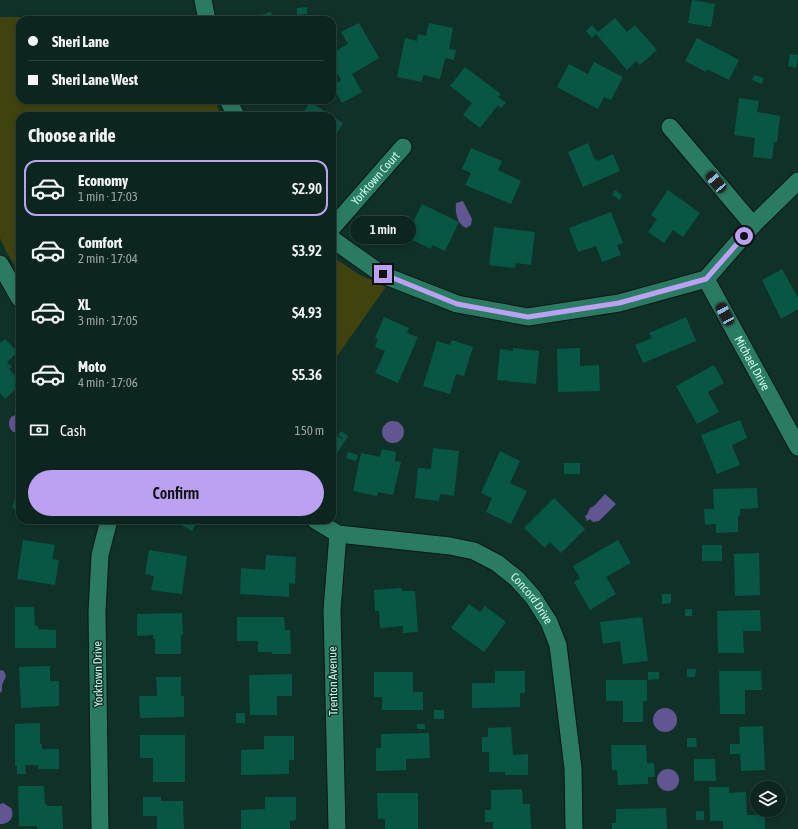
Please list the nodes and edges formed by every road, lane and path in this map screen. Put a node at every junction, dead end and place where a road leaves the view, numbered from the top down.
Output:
1 (204, 0) edge
2 (206, 16) edge
3 (670, 126) dead end
4 (403, 148) dead end
5 (798, 181) edge
6 (336, 223) edge
7 (753, 225) junction
8 (336, 242) edge
9 (0, 264) edge
10 (706, 279) junction
11 (16, 292) edge
12 (798, 447) edge
13 (108, 524) edge
14 (322, 524) edge
15 (338, 534) junction
16 (100, 829) edge
17 (337, 829) edge
18 (574, 829) edge

1 - 2 street
3 - 7 street
4 - 6 street, Yorktown Court
5 - 7 street
7 - 10 street
8 - 10 street
9 - 11 street
10 - 12 street, Michael Drive
13 - 16 street, Yorktown Drive
14 - 15 street, Concord Drive
15 - 17 street, Trenton Avenue
15 - 18 street, Concord Drive

